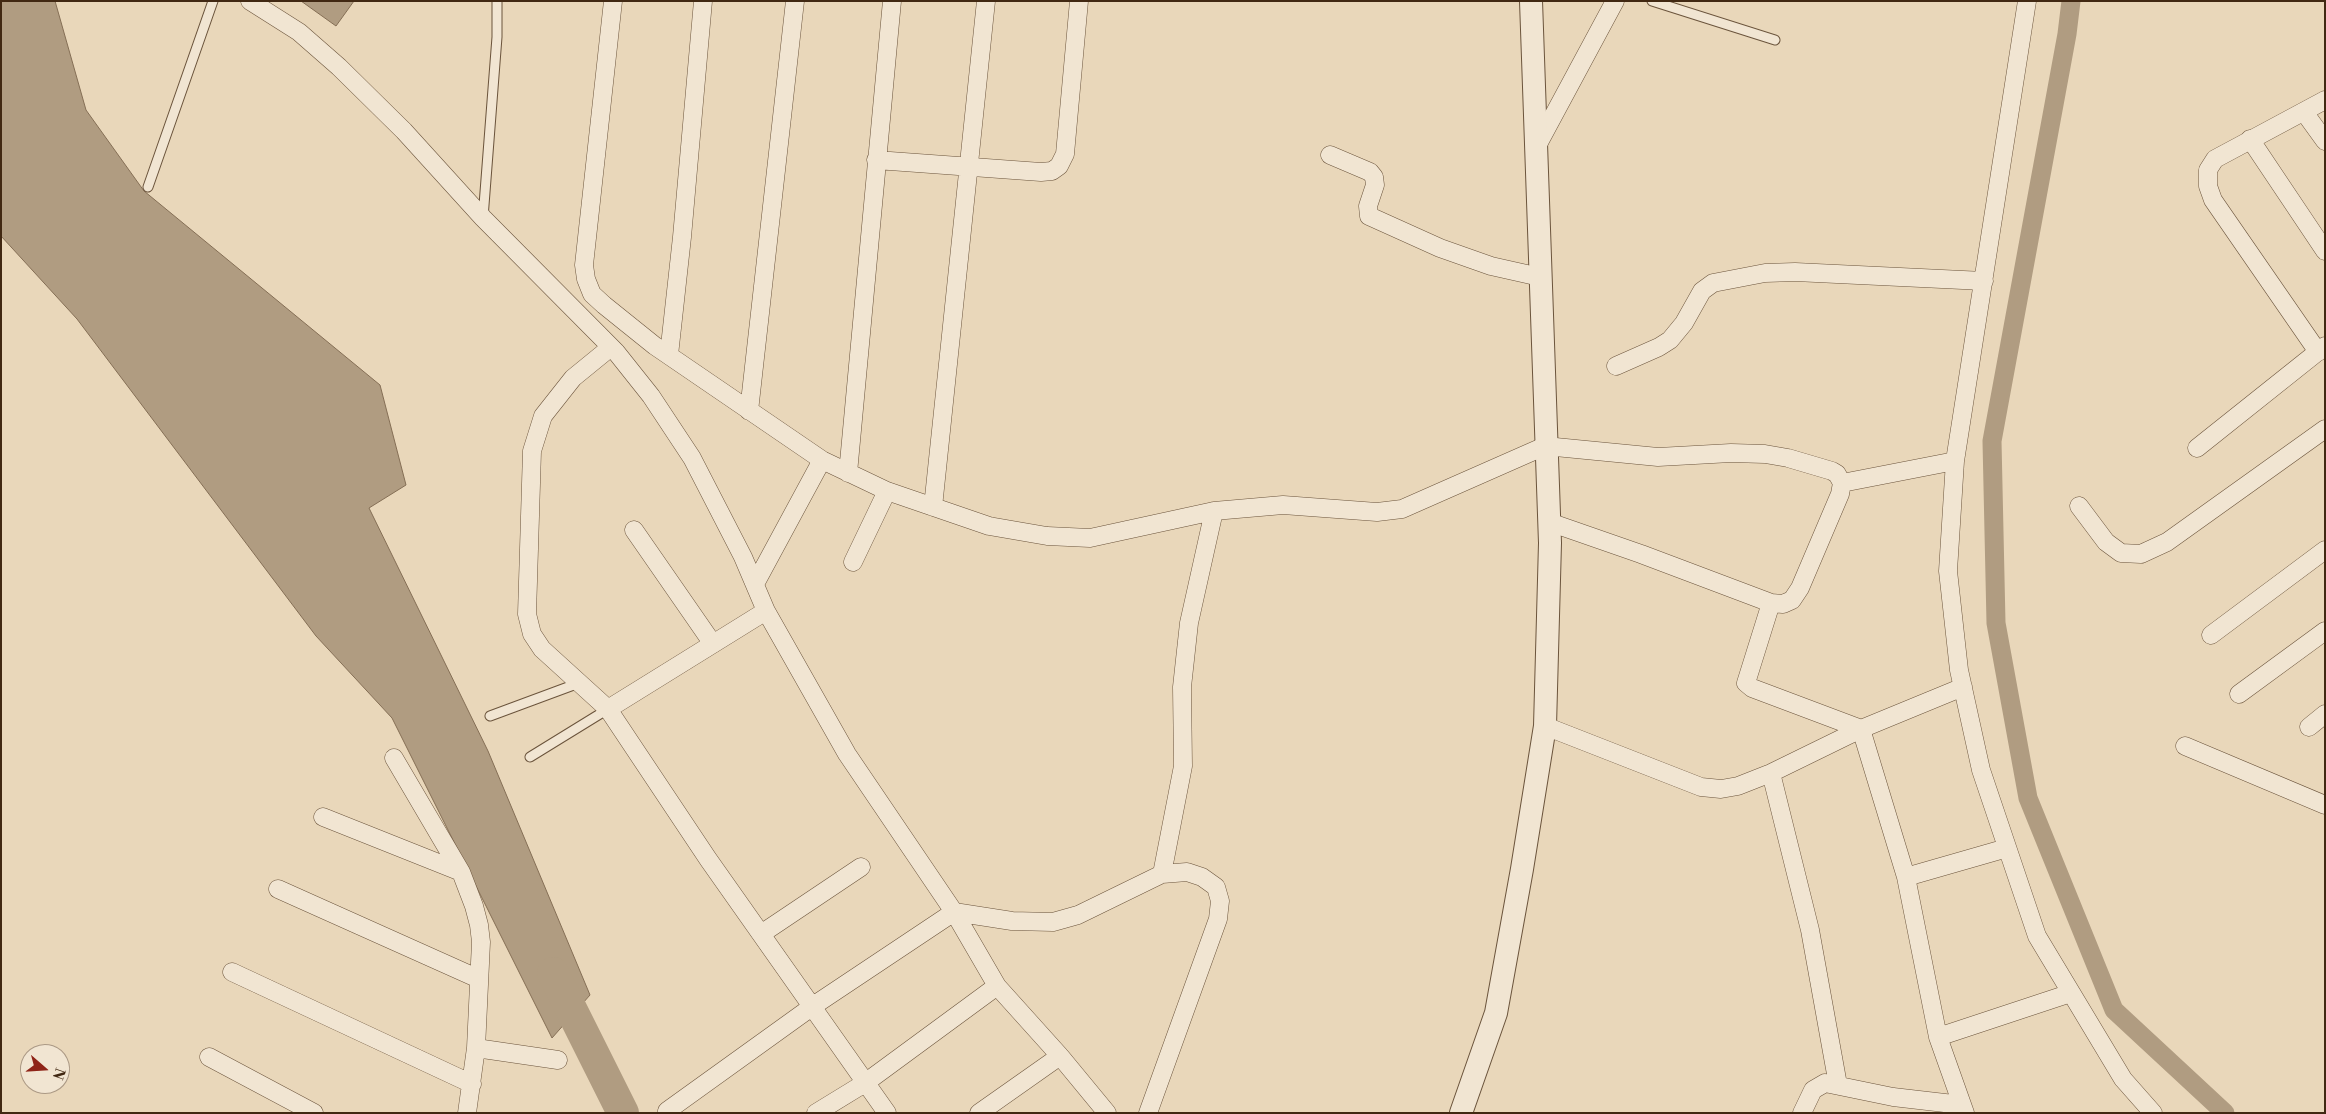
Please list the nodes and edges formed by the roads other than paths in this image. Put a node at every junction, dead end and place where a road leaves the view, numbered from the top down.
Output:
1 (213, 1) edge
2 (250, 1) edge
3 (497, 1) edge
4 (613, 1) edge
5 (703, 1) edge
6 (795, 1) edge
7 (892, 1) edge
8 (986, 1) edge
9 (1079, 1) edge
10 (1531, 1) edge
11 (1615, 1) edge
12 (1652, 1) edge
13 (2027, 1) edge
14 (1776, 40) dead end
15 (2325, 100) edge
16 (2304, 112) junction
17 (2250, 138) junction
18 (2325, 141) edge
19 (1537, 146) junction
20 (1330, 155) dead end
21 (876, 160) junction
22 (968, 167) junction
23 (148, 187) dead end
24 (483, 218) junction
25 (2322, 239) edge
26 (1540, 277) junction
27 (1984, 281) junction
28 (634, 329) junction
29 (2322, 349) edge
30 (613, 350) junction
31 (669, 355) junction
32 (1616, 366) dead end
33 (749, 411) junction
34 (2323, 433) edge
35 (1545, 446) junction
36 (2197, 448) dead end
37 (822, 460) junction
38 (1955, 461) junction
39 (848, 473) junction
40 (1842, 483) junction
41 (887, 491) junction
42 (2078, 506) dead end
43 (933, 507) junction
44 (1214, 511) junction
45 (1549, 522) junction
46 (634, 530) dead end
47 (2325, 550) edge
48 (853, 562) dead end
49 (755, 584) junction
50 (1771, 603) junction
51 (766, 611) junction
52 (2325, 631) edge
53 (2211, 635) dead end
54 (713, 644) junction
55 (579, 683) junction
56 (1963, 687) junction
57 (2239, 694) dead end
58 (608, 709) junction
59 (2325, 714) edge
60 (490, 716) dead end
61 (1544, 726) junction
62 (2308, 727) dead end
63 (1861, 729) junction
64 (2185, 746) dead end
65 (530, 757) dead end
66 (394, 758) dead end
67 (1771, 773) junction
68 (2325, 805) edge
69 (323, 817) dead end
70 (2007, 848) junction
71 (861, 867) dead end
72 (461, 872) junction
73 (1162, 874) junction
74 (1906, 876) junction
75 (278, 889) dead end
76 (954, 912) junction
77 (761, 934) junction
78 (232, 972) dead end
79 (479, 979) junction
80 (997, 986) junction
81 (2071, 993) junction
82 (812, 1006) junction
83 (1938, 1037) junction
84 (476, 1048) junction
85 (209, 1056) dead end
86 (1060, 1056) junction
87 (558, 1060) dead end
88 (865, 1083) junction
89 (472, 1084) junction
90 (1838, 1085) junction
91 (1890, 1105) edge
92 (1963, 1109) edge
93 (666, 1111) dead end
94 (314, 1113) edge
95 (467, 1113) edge
96 (816, 1113) edge
97 (887, 1113) edge
98 (979, 1113) edge
99 (1107, 1113) edge
100 (1148, 1113) edge
101 (1460, 1113) edge
102 (1802, 1113) edge
103 (2154, 1113) edge

1 - 23 lane
2 - 24 street
3 - 24 lane
4 - 28 street
5 - 31 street
6 - 33 street
7 - 21 street
8 - 22 street
9 - 22 street
10 - 19 street
11 - 19 street
12 - 14 lane
13 - 27 street
15 - 16 street
16 - 17 street
16 - 18 street
17 - 25 street
17 - 29 street
19 - 26 street
20 - 26 street
21 - 22 street
21 - 39 street
22 - 43 street
24 - 30 street
26 - 35 street
27 - 32 street
27 - 38 street
28 - 30 street
28 - 31 street
29 - 36 street
30 - 49 street
30 - 55 street
31 - 33 street
33 - 37 street
34 - 42 street
35 - 40 street
35 - 44 street
35 - 45 street
37 - 39 street
37 - 49 street
38 - 40 street
38 - 56 street
39 - 41 street
40 - 50 street
41 - 43 street
41 - 48 street
43 - 44 street
44 - 73 street
45 - 50 street
45 - 61 street
46 - 54 street
47 - 53 street
49 - 51 street
50 - 63 street
51 - 54 street
51 - 76 street
52 - 57 street
54 - 58 street
55 - 58 street
55 - 60 lane
56 - 63 street
56 - 70 street
58 - 65 lane
58 - 77 street
59 - 62 street
61 - 67 street
61 - 101 street
63 - 67 street
63 - 74 street
64 - 68 street
66 - 72 street
67 - 90 street
69 - 72 street
70 - 74 street
70 - 81 street
71 - 77 street
72 - 79 street
73 - 76 street
73 - 100 street
74 - 83 street
75 - 79 street
76 - 80 street
76 - 82 street
77 - 82 street
78 - 89 street
79 - 84 street
80 - 86 street
80 - 88 street
81 - 83 street
81 - 103 street
82 - 88 street
82 - 93 street
83 - 92 street
84 - 87 street
84 - 89 street
85 - 94 street
86 - 98 street
86 - 99 street
88 - 96 street
88 - 97 street
89 - 95 street
90 - 91 street
90 - 102 street
91 - 92 street

